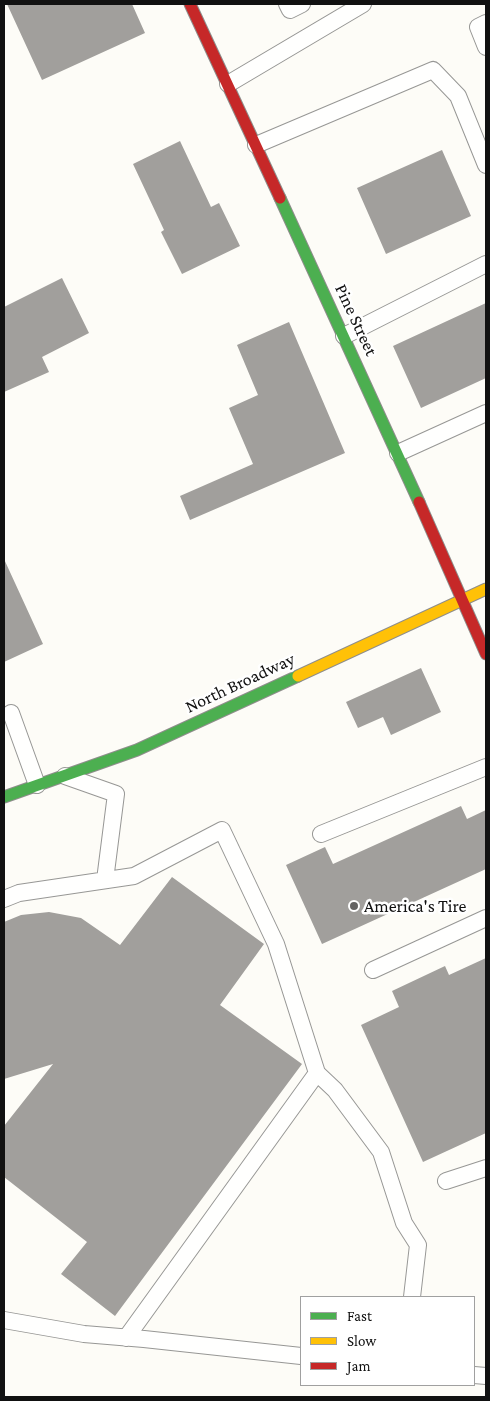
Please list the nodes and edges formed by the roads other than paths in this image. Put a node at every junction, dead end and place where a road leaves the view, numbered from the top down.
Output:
1 (190, 4) edge
2 (287, 4) edge
3 (302, 4) edge
4 (363, 4) edge
5 (486, 23) edge
6 (486, 47) edge
7 (228, 84) junction
8 (256, 146) junction
9 (486, 165) edge
10 (486, 264) edge
11 (344, 336) junction
12 (486, 413) edge
13 (398, 453) junction
14 (486, 589) edge
15 (463, 600) junction
16 (486, 654) edge
17 (11, 713) dead end
18 (486, 767) edge
19 (64, 775) junction
20 (37, 785) junction
21 (4, 796) edge
22 (321, 834) dead end
23 (105, 880) junction
24 (4, 899) edge
25 (486, 918) edge
26 (374, 970) dead end
27 (317, 1073) junction
28 (486, 1168) edge
29 (446, 1181) dead end
30 (412, 1296) edge
31 (4, 1320) edge
32 (126, 1338) junction
33 (300, 1356) edge

1 - 7 street, Pine Street
2 - 3 lane
4 - 7 lane
5 - 6 lane
7 - 8 street, Pine Street
8 - 9 lane
8 - 11 street, Pine Street
10 - 11 lane
11 - 13 street, Pine Street
12 - 13 lane
13 - 15 street, Pine Street
14 - 15 street, North Broadway
15 - 16 street, Pine Street
15 - 19 street, North Broadway
17 - 20 lane
18 - 22 lane
19 - 20 street, North Broadway
19 - 23 lane
20 - 21 street, North Broadway
23 - 24 lane
23 - 27 lane
25 - 26 lane
27 - 30 lane
27 - 32 lane
28 - 29 lane
31 - 32 lane
32 - 33 lane

